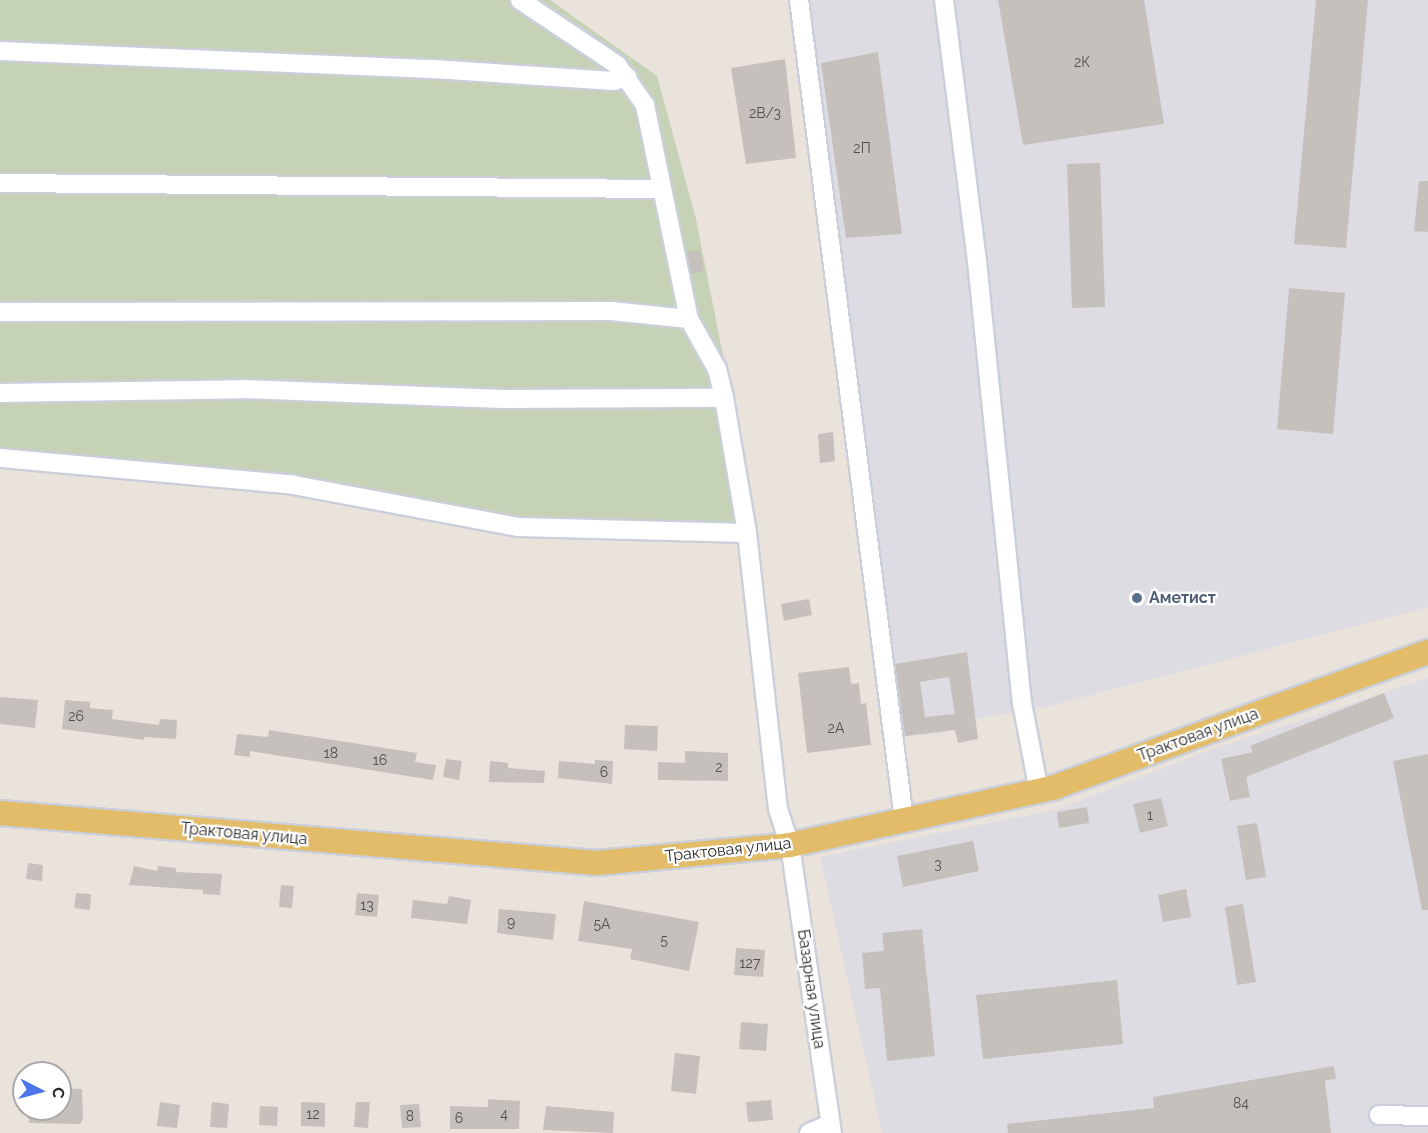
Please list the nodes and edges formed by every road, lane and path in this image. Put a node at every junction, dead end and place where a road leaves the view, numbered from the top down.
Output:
1 (520, 0) edge
2 (799, 0) edge
3 (944, 0) edge
4 (0, 51) edge
5 (627, 77) junction
6 (0, 183) edge
7 (661, 189) junction
8 (0, 312) edge
9 (689, 319) junction
10 (0, 393) edge
11 (724, 398) junction
12 (0, 458) edge
13 (747, 534) junction
14 (1428, 652) edge
15 (1039, 791) junction
16 (0, 813) edge
17 (904, 820) junction
18 (790, 845) junction
19 (1379, 1115) dead end
20 (1428, 1116) edge
21 (831, 1128) edge
22 (809, 1133) edge

1 - 5 street, Базарная улица
2 - 17 street
3 - 15 street
4 - 5 street
5 - 7 street, Базарная улица
6 - 7 street
7 - 9 street, Базарная улица
8 - 9 street
9 - 11 street, Базарная улица
10 - 11 street
11 - 13 street, Базарная улица
12 - 13 street
13 - 18 street, Базарная улица
14 - 15 main road, Трактовая улица
15 - 17 main road, Трактовая улица
16 - 18 main road, Трактовая улица
17 - 18 main road, Трактовая улица
18 - 21 street, Базарная улица
19 - 20 street
21 - 22 street

